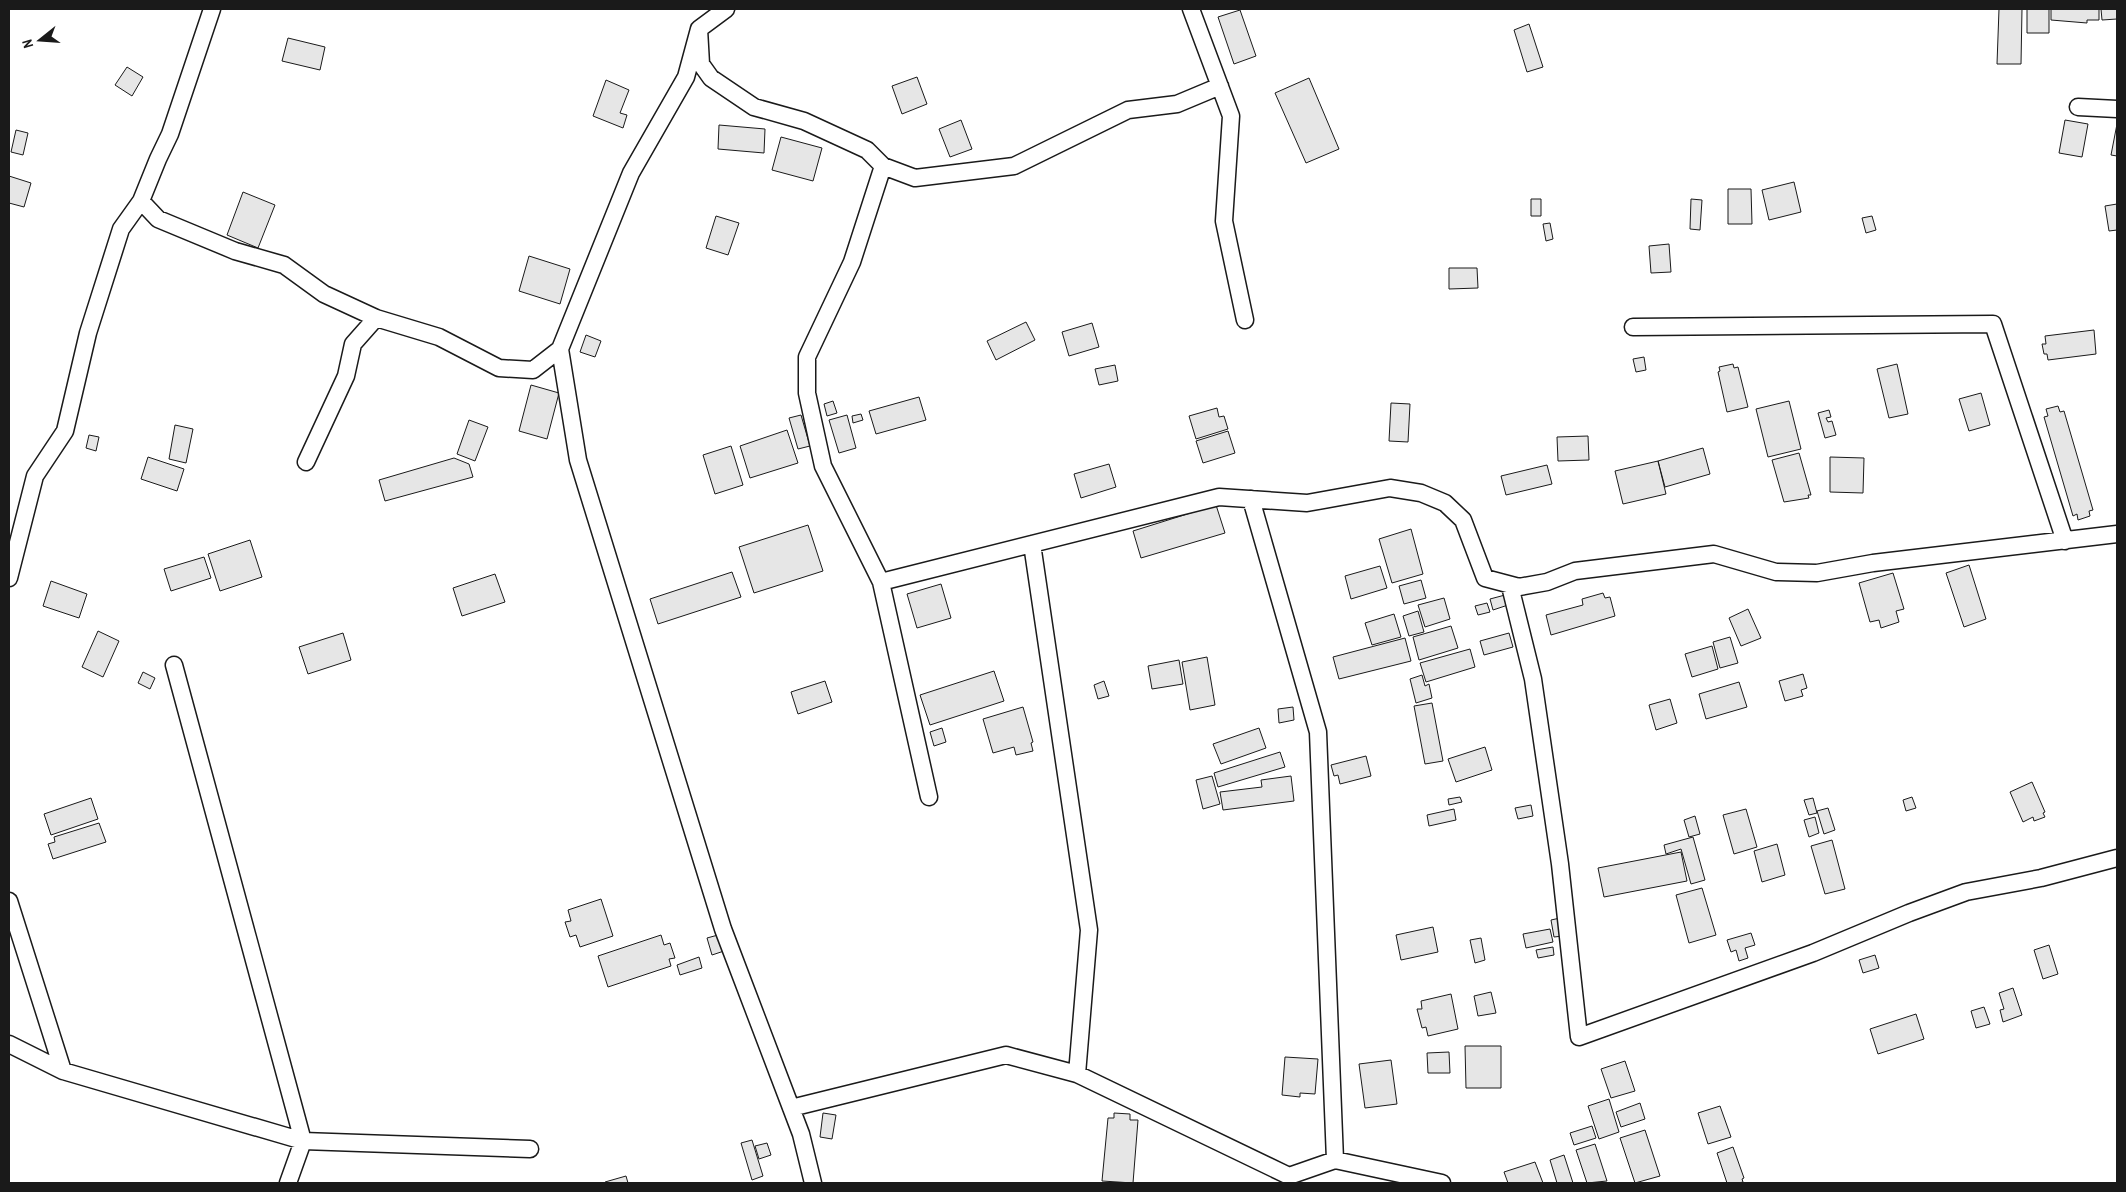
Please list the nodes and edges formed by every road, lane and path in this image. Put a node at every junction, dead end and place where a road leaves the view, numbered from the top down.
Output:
1 (212, 9) edge
2 (726, 9) edge
3 (1191, 9) edge
4 (699, 29) junction
5 (1220, 86) junction
6 (2078, 107) dead end
7 (2117, 109) edge
8 (883, 166) junction
9 (141, 201) junction
10 (376, 318) junction
11 (1245, 320) dead end
12 (1633, 328) dead end
13 (560, 349) junction
14 (306, 462) dead end
15 (1250, 499) junction
16 (2117, 534) edge
17 (2065, 540) junction
18 (1032, 544) junction
19 (9, 578) edge
20 (881, 582) junction
21 (1510, 586) junction
22 (174, 665) dead end
23 (929, 797) dead end
24 (2117, 858) edge
25 (9, 901) edge
26 (9, 1044) edge
27 (63, 1071) junction
28 (1077, 1074) junction
29 (791, 1108) junction
30 (303, 1141) junction
31 (530, 1149) dead end
32 (1335, 1160) junction
33 (288, 1183) edge
34 (813, 1183) edge
35 (1442, 1183) edge

1 - 9 street
2 - 4 street
3 - 5 street
4 - 8 street
4 - 13 street
5 - 8 street
5 - 11 street
6 - 7 street
8 - 20 street
9 - 10 street
9 - 19 street
10 - 13 street
10 - 14 street
12 - 17 street
13 - 29 street
15 - 18 street
15 - 21 street
15 - 32 street
16 - 17 street
17 - 21 street
18 - 20 street
18 - 28 street
20 - 23 street
21 - 24 street
22 - 30 street
25 - 27 street
26 - 27 street
27 - 30 street
28 - 29 street
28 - 32 street
29 - 34 street
30 - 31 street
30 - 33 street
32 - 35 street

